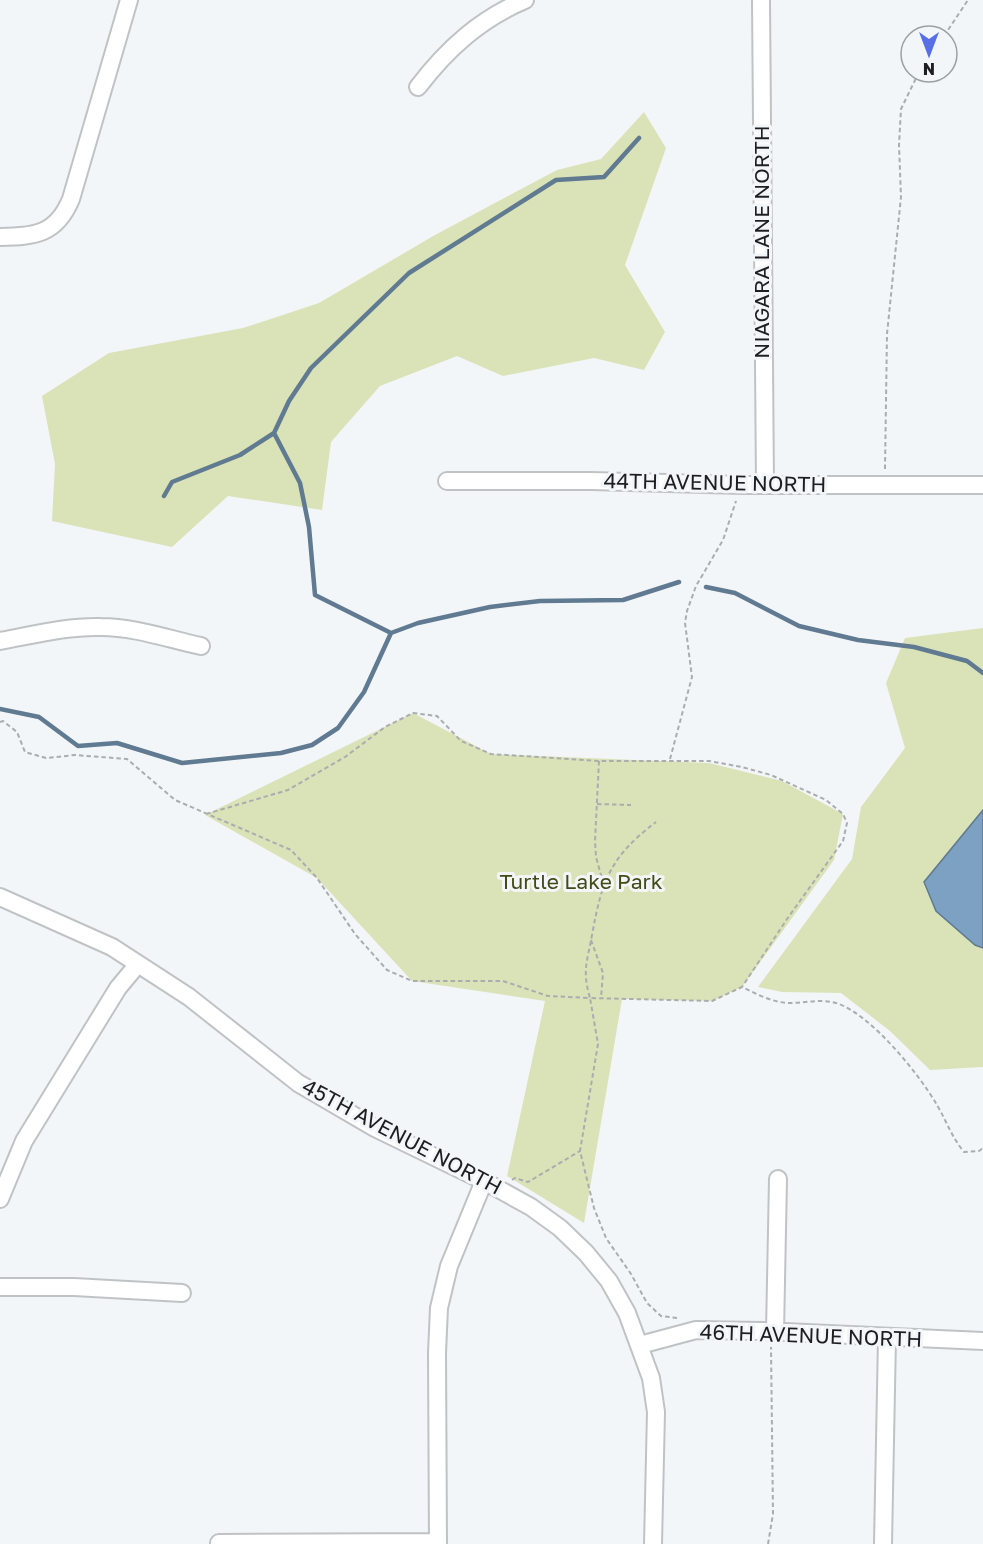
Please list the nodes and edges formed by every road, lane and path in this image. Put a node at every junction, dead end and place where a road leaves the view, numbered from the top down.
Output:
1 (129, 0) edge
2 (525, 0) edge
3 (761, 0) edge
4 (968, 0) edge
5 (952, 24) edge
6 (914, 84) edge
7 (418, 87) dead end
8 (0, 237) edge
9 (447, 481) dead end
10 (765, 484) junction
11 (742, 485) junction
12 (885, 485) junction
13 (983, 485) edge
14 (0, 641) edge
15 (201, 646) dead end
16 (0, 722) edge
17 (670, 759) junction
18 (599, 761) junction
19 (597, 804) junction
20 (631, 805) dead end
21 (205, 815) junction
22 (656, 822) dead end
23 (604, 886) junction
24 (0, 897) edge
25 (591, 940) junction
26 (138, 964) junction
27 (742, 987) junction
28 (590, 998) junction
29 (601, 998) junction
30 (983, 1148) edge
31 (580, 1151) junction
32 (778, 1179) dead end
33 (484, 1181) junction
34 (500, 1189) junction
35 (0, 1199) edge
36 (0, 1287) edge
37 (182, 1293) dead end
38 (683, 1317) dead end
39 (769, 1332) junction
40 (887, 1338) junction
41 (983, 1341) edge
42 (640, 1345) junction
43 (219, 1543) edge
44 (438, 1543) edge
45 (653, 1544) edge
46 (768, 1544) edge
47 (883, 1544) edge

1 - 8 street
2 - 7 street
3 - 10 street, NIAGARA LANE NORTH
4 - 5 path
6 - 12 path
9 - 11 street, 44TH AVENUE NORTH
10 - 11 street, 44TH AVENUE NORTH
10 - 12 street, 44TH AVENUE NORTH
11 - 17 path
12 - 13 street, 44TH AVENUE NORTH
14 - 15 street
16 - 21 path
17 - 18 path
17 - 27 path
18 - 19 path
18 - 21 path
19 - 20 path
19 - 23 path
21 - 28 path
22 - 23 path
23 - 25 path
24 - 26 street, 45TH AVENUE NORTH
25 - 28 path
25 - 29 path
26 - 33 street, 45TH AVENUE NORTH
26 - 35 street
27 - 29 path
27 - 30 path
28 - 29 path
28 - 31 path
31 - 34 path
31 - 38 path
32 - 39 street
33 - 34 street, 45TH AVENUE NORTH
33 - 44 street
34 - 42 street, 45TH AVENUE NORTH
36 - 37 street
39 - 40 street, 46TH AVENUE NORTH
39 - 42 street, 46TH AVENUE NORTH
39 - 46 path
40 - 41 street, 46TH AVENUE NORTH
40 - 47 street
42 - 45 street, 45TH AVENUE NORTH
43 - 44 street

